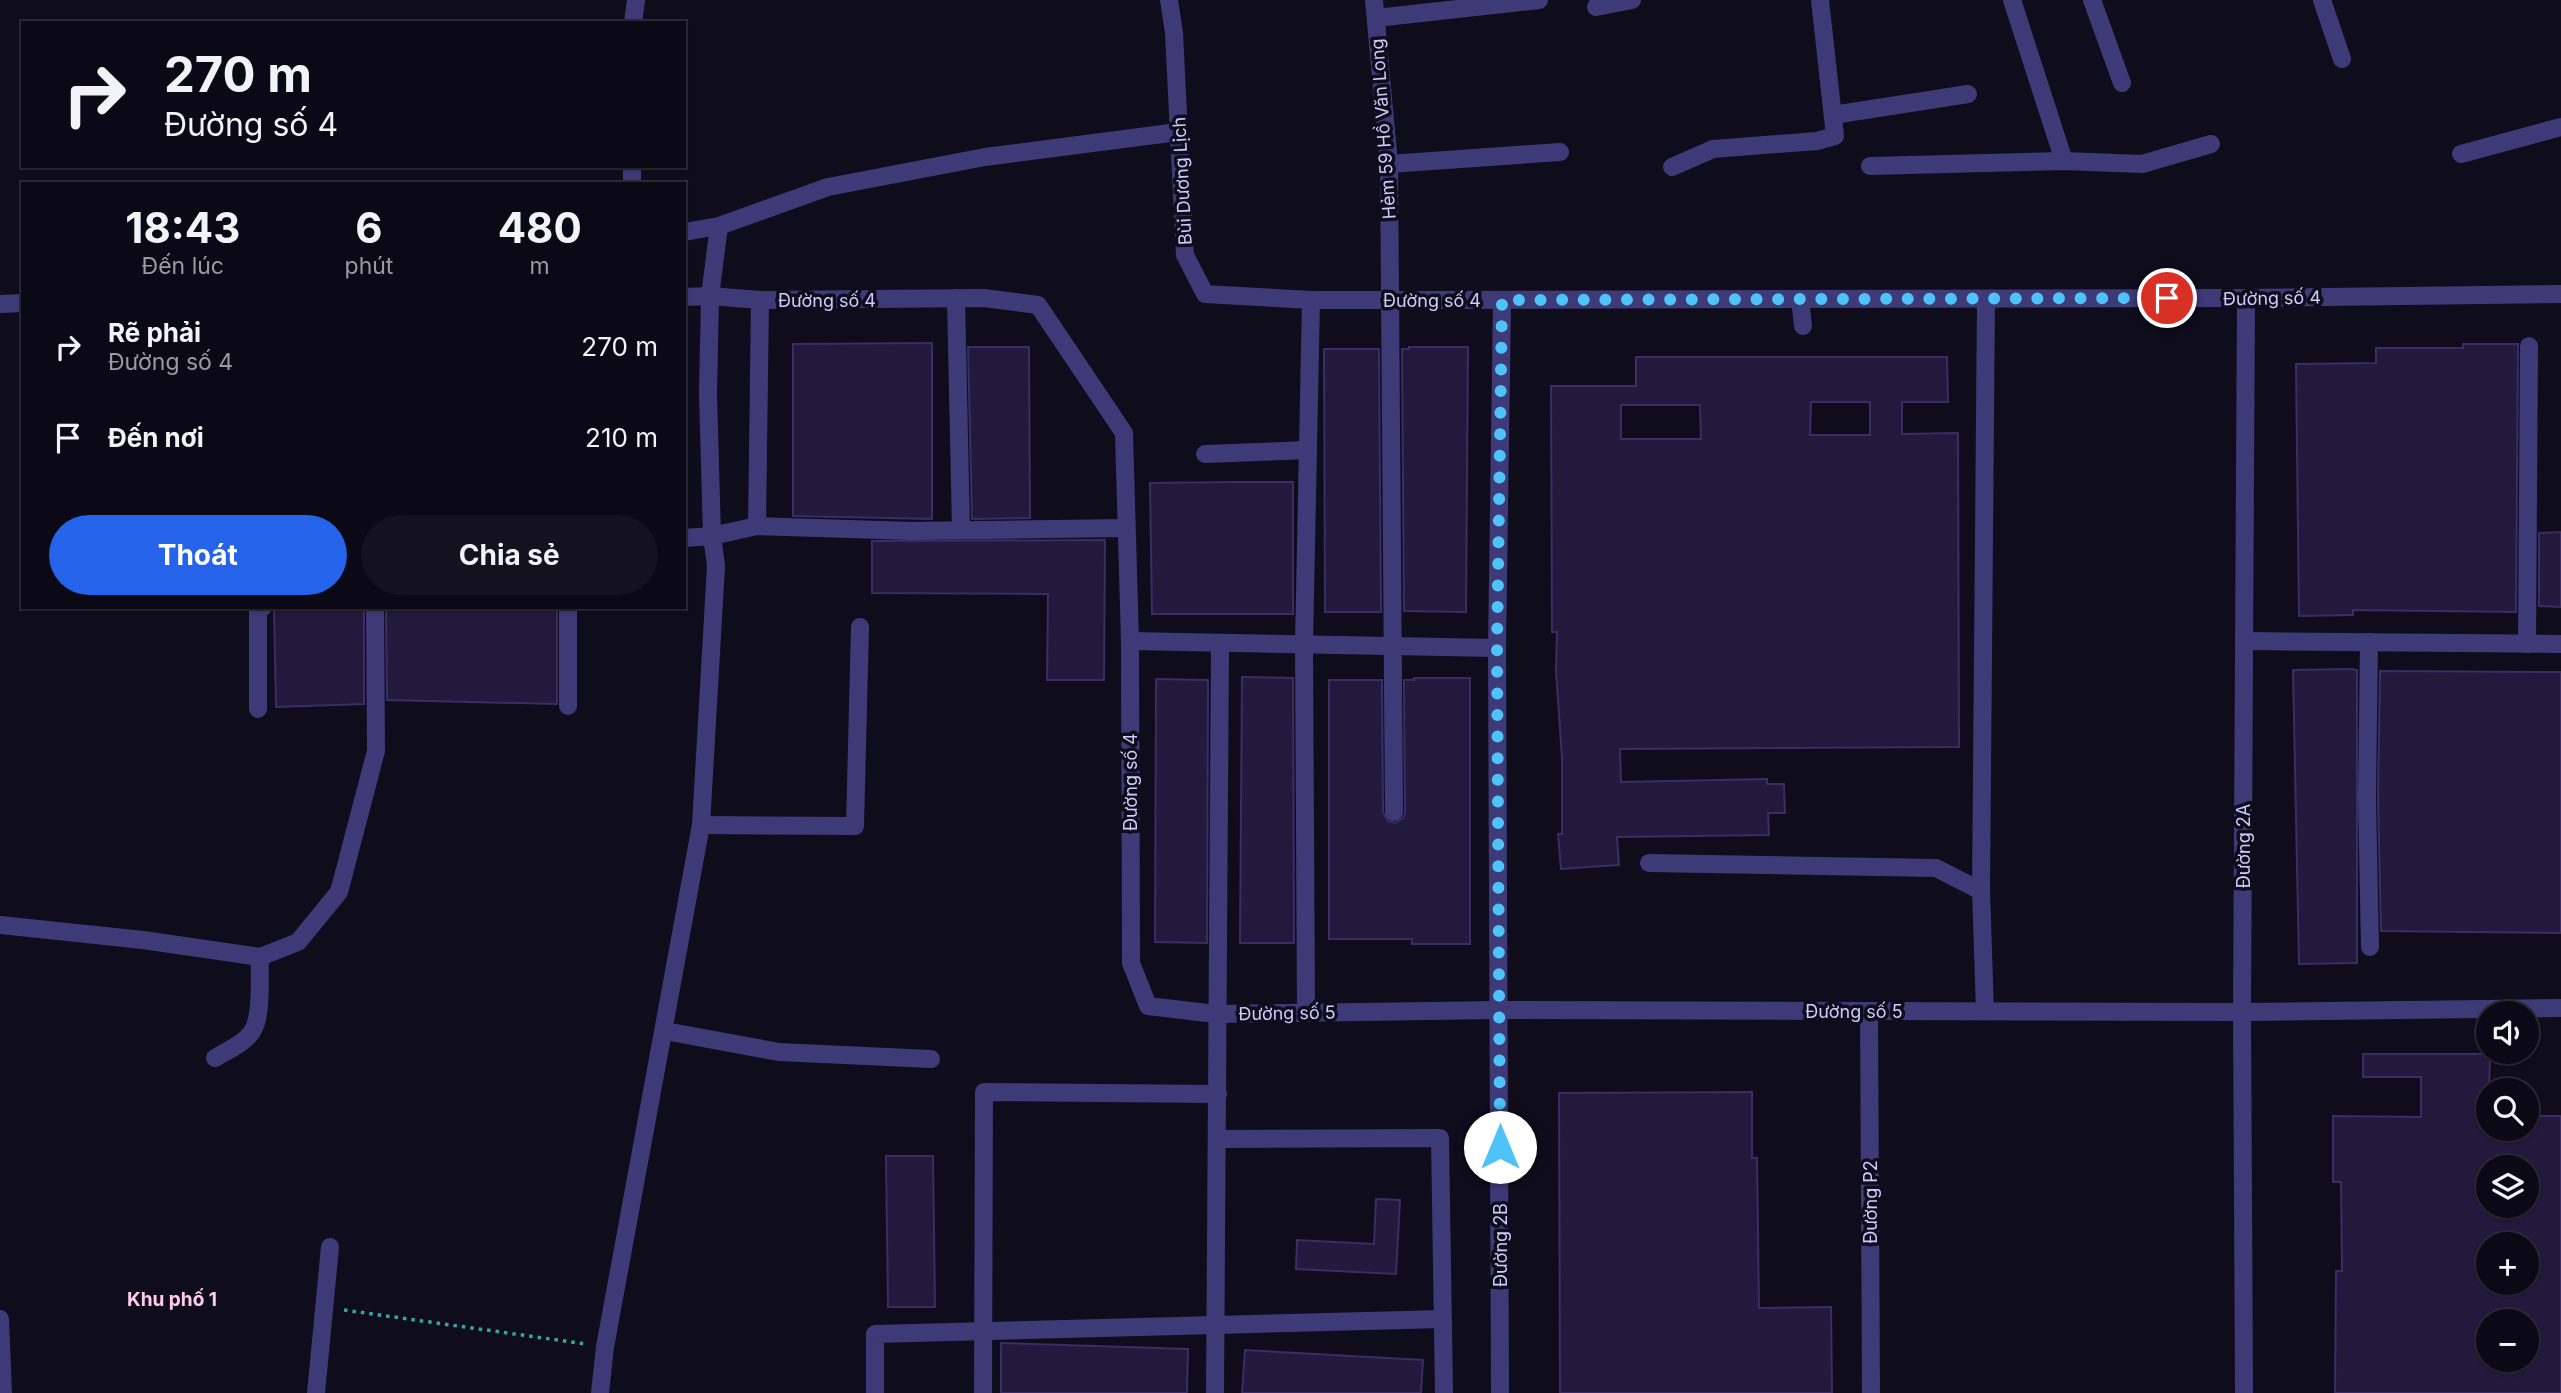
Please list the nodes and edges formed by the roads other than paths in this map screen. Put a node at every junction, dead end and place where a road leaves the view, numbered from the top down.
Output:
1 (636, 0) edge
2 (1169, 0) edge
3 (1539, 0) edge
4 (1632, 0) edge
5 (1820, 0) edge
6 (2012, 0) edge
7 (2092, 0) edge
8 (2322, 0) edge
9 (1596, 7) dead end
10 (1375, 9) edge
11 (633, 21) edge
12 (2342, 59) dead end
13 (2122, 83) dead end
14 (1968, 94) dead end
15 (1833, 115) junction
16 (2561, 127) edge
17 (1178, 132) junction
18 (2211, 144) dead end
19 (1560, 152) dead end
20 (2461, 154) dead end
21 (2064, 161) junction
22 (1389, 164) junction
23 (1870, 166) dead end
24 (1672, 167) dead end
25 (719, 226) junction
26 (686, 232) edge
27 (2561, 293) edge
28 (686, 296) edge
29 (710, 296) junction
30 (956, 298) junction
31 (2246, 298) junction
32 (1800, 299) junction
33 (1986, 299) junction
34 (760, 300) junction
35 (1311, 300) junction
36 (1390, 300) junction
37 (1502, 300) junction
38 (21, 303) edge
39 (0, 304) edge
40 (1804, 326) dead end
41 (2529, 346) dead end
42 (1308, 450) junction
43 (1205, 454) dead end
44 (757, 526) junction
45 (1126, 528) junction
46 (961, 529) junction
47 (712, 536) junction
48 (686, 538) edge
49 (260, 609) edge
50 (375, 609) edge
51 (568, 609) edge
52 (860, 627) dead end
53 (1129, 641) junction
54 (2244, 641) junction
55 (2369, 642) junction
56 (1220, 643) junction
57 (1304, 644) junction
58 (2527, 644) junction
59 (2561, 644) edge
60 (1394, 646) junction
61 (1497, 648) junction
62 (568, 706) dead end
63 (258, 709) dead end
64 (1395, 812) dead end
65 (701, 825) junction
66 (1648, 863) dead end
67 (1980, 891) junction
68 (0, 925) edge
69 (2370, 947) dead end
70 (260, 957) junction
71 (1147, 1006) joint
72 (2561, 1008) edge
73 (1500, 1010) junction
74 (1985, 1011) junction
75 (1869, 1012) junction
76 (2242, 1012) junction
77 (1306, 1013) junction
78 (1216, 1014) junction
79 (664, 1031) junction
80 (215, 1058) dead end
81 (931, 1059) dead end
82 (1218, 1094) junction
83 (1217, 1139) junction
84 (330, 1247) dead end
85 (1443, 1319) junction
86 (1, 1321) edge
87 (1215, 1324) junction
88 (983, 1332) junction
89 (3, 1393) edge
90 (316, 1393) edge
91 (600, 1393) edge
92 (875, 1393) edge
93 (982, 1393) edge
94 (1215, 1393) edge
95 (1444, 1393) edge
96 (1500, 1393) edge
97 (1871, 1393) edge
98 (2244, 1393) edge

1 - 11 street
2 - 17 street, Bùi Dương Lịch
3 - 10 street
4 - 9 street
5 - 15 street
6 - 21 street
7 - 13 street
8 - 12 street
10 - 22 street, Hẻm 59 Hồ Văn Long
14 - 15 street
15 - 24 street
16 - 20 street
17 - 25 street
17 - 35 street, Bùi Dương Lịch
18 - 21 street
19 - 22 street
21 - 23 street
22 - 36 street, Hẻm 59 Hồ Văn Long
25 - 26 street
25 - 29 street
27 - 31 street, Đường số 4
28 - 29 street, Đường số 4
29 - 34 street, Đường số 4
29 - 47 street
30 - 34 street, Đường số 4
30 - 45 street, Đường số 4
30 - 46 street
31 - 33 street, Đường số 4
31 - 54 street, Đường 2A
32 - 33 street, Đường số 4
32 - 37 street, Đường số 4
32 - 40 street
33 - 67 street
34 - 44 street
35 - 36 street, Đường số 4
35 - 42 street
36 - 37 street, Đường số 4
36 - 60 street, Hẻm 59 Hồ Văn Long
37 - 61 street, Đường 2B
38 - 39 street
41 - 58 street
42 - 43 street
42 - 57 street
44 - 46 street
44 - 47 street
45 - 46 street
45 - 53 street, Đường số 4
47 - 48 street
47 - 65 street
49 - 63 street
50 - 70 street
51 - 62 street
52 - 65 street
53 - 56 street
53 - 71 street, Đường số 4
54 - 55 street
54 - 76 street, Đường 2A
55 - 58 street
55 - 69 street
56 - 57 street
56 - 78 street
57 - 60 street
57 - 77 street
58 - 59 street
60 - 61 street
60 - 64 street, Hẻm 59 Hồ Văn Long
61 - 73 street, Đường 2B
65 - 79 street
66 - 67 street
67 - 74 street
68 - 70 street
70 - 80 street
71 - 78 street, Đường số 5
72 - 76 street, Đường số 5
73 - 75 street, Đường số 5
73 - 77 street, Đường số 5
73 - 96 street, Đường 2B
74 - 75 street, Đường số 5
74 - 76 street, Đường số 5
75 - 97 street, Đường P2
76 - 98 street, Đường 2A
77 - 78 street, Đường số 5
78 - 82 street
79 - 81 street
79 - 91 street
82 - 83 street
82 - 88 street
83 - 85 street
83 - 87 street
84 - 90 street
85 - 87 street
85 - 95 street
86 - 89 street
87 - 88 street
87 - 94 street
88 - 92 street
88 - 93 street

